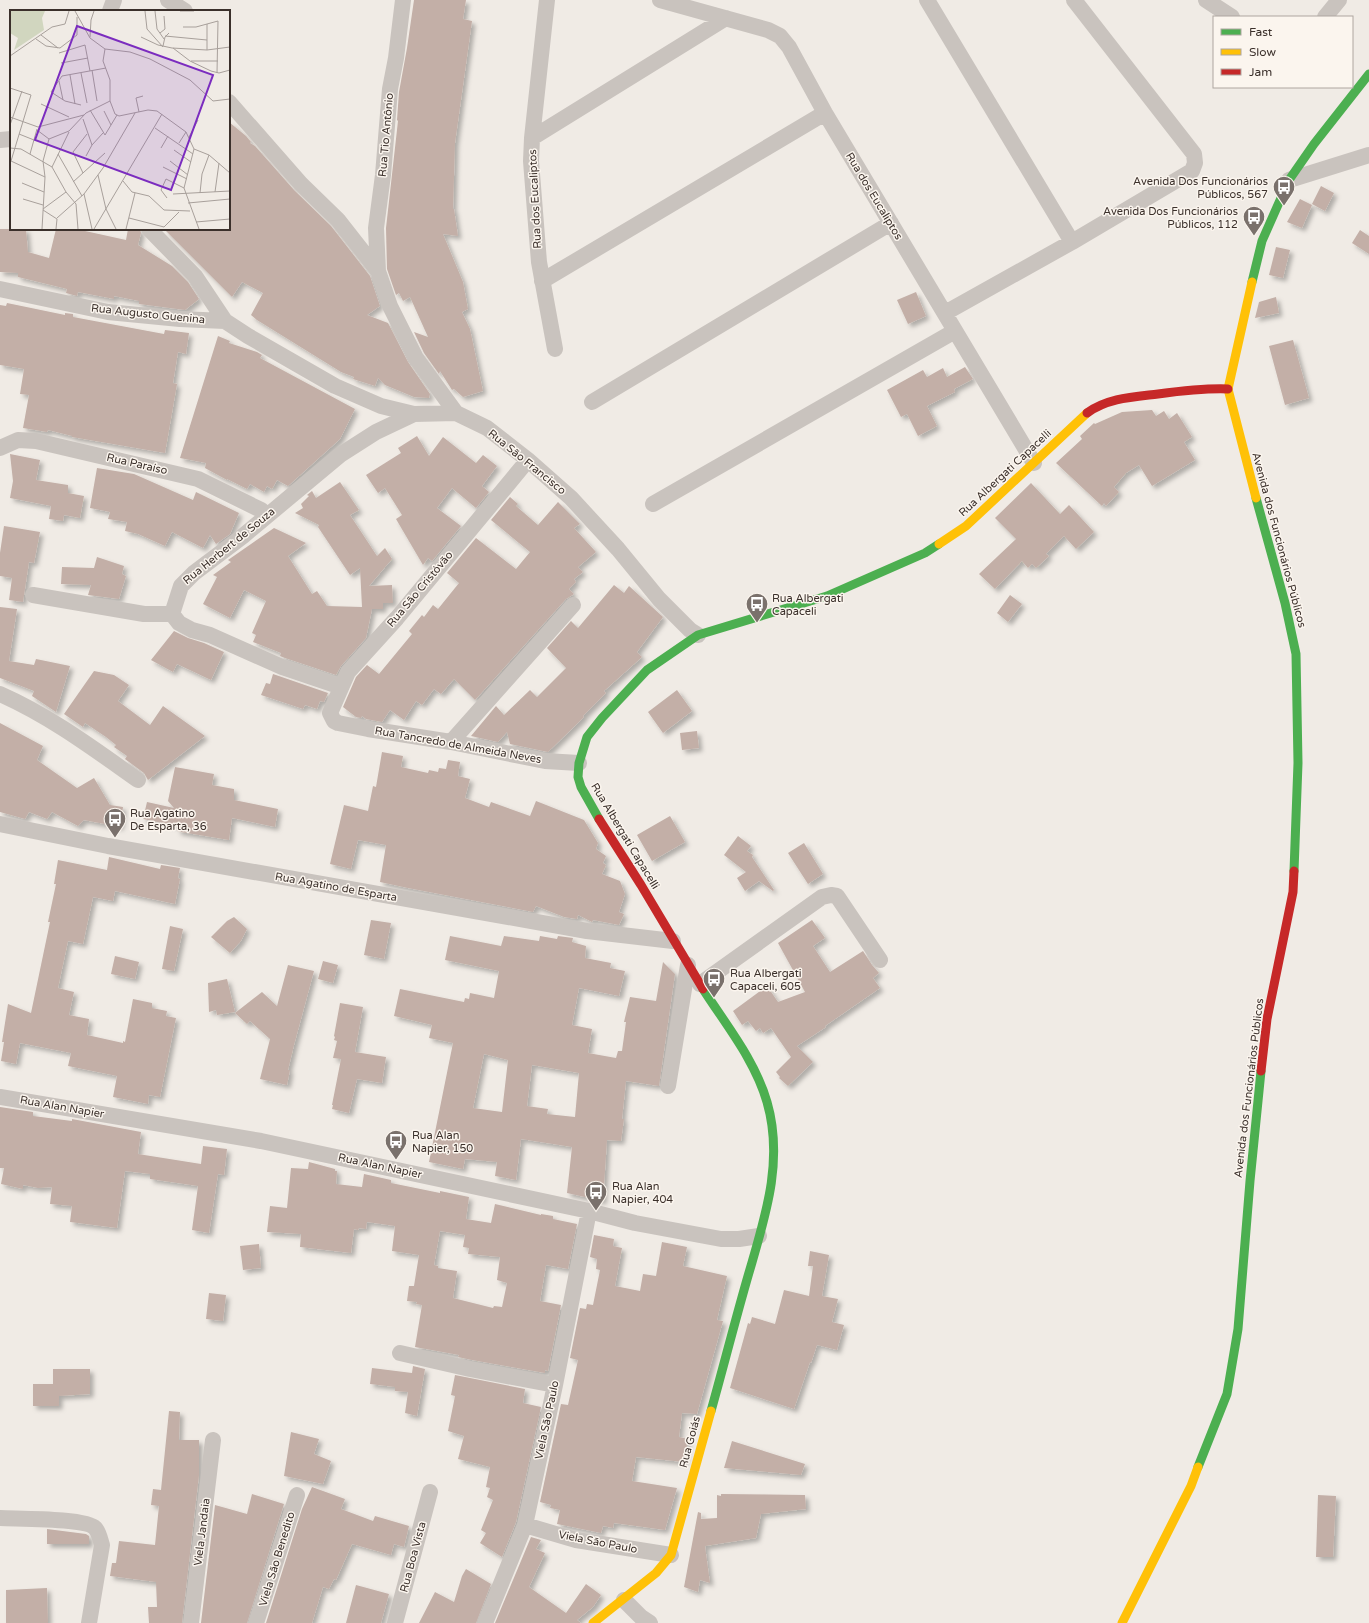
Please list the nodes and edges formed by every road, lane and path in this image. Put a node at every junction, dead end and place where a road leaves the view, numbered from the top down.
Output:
1 (114, 0) edge
2 (168, 0) edge
3 (403, 0) edge
4 (547, 0) edge
5 (660, 0) edge
6 (927, 0) edge
7 (1074, 0) edge
8 (1206, 0) edge
9 (1339, 0) edge
10 (110, 10) edge
11 (183, 10) edge
12 (1230, 16) edge
13 (1326, 16) edge
14 (726, 18) junction
15 (1369, 74) edge
16 (230, 103) edge
17 (825, 113) junction
18 (532, 138) junction
19 (10, 139) edge
20 (0, 140) edge
21 (1369, 155) edge
22 (1289, 180) junction
23 (891, 223) junction
24 (150, 230) edge
25 (1072, 242) junction
26 (378, 271) junction
27 (542, 281) junction
28 (0, 289) edge
29 (945, 313) junction
30 (225, 321) junction
31 (955, 331) junction
32 (555, 349) dead end
33 (1228, 389) junction
34 (592, 402) dead end
35 (456, 413) junction
36 (414, 414) junction
37 (0, 448) edge
38 (528, 460) junction
39 (1034, 463) junction
40 (653, 504) dead end
41 (267, 515) junction
42 (33, 595) dead end
43 (573, 605) dead end
44 (172, 614) junction
45 (698, 635) junction
46 (341, 687) junction
47 (0, 694) edge
48 (338, 723) joint
49 (451, 742) junction
50 (579, 763) junction
51 (138, 780) dead end
52 (0, 824) edge
53 (673, 941) junction
54 (880, 960) dead end
55 (688, 965) junction
56 (700, 984) junction
57 (668, 1086) dead end
58 (0, 1097) edge
59 (589, 1211) junction
60 (759, 1236) junction
61 (400, 1353) dead end
62 (555, 1385) junction
63 (213, 1440) dead end
64 (430, 1492) dead end
65 (297, 1495) dead end
66 (0, 1518) edge
67 (525, 1525) junction
68 (671, 1555) junction
69 (624, 1600) junction
70 (89, 1623) edge
71 (191, 1623) edge
72 (256, 1623) edge
73 (395, 1623) edge
74 (485, 1623) edge
75 (593, 1623) edge
76 (650, 1623) edge
77 (1122, 1623) edge

1 - 10 street
2 - 11 street
3 - 26 street, Rua Tio Antônio
4 - 18 street, Rua dos Eucaliptos
5 - 14 street, Rua dos Eucaliptos
6 - 25 street
7 - 25 street
8 - 12 street
9 - 13 street
14 - 17 street, Rua dos Eucaliptos
14 - 18 street
15 - 22 street, Avenida dos Funcionários Públicos
16 - 26 street
17 - 23 street, Rua dos Eucaliptos
17 - 27 street
18 - 27 street, Rua dos Eucaliptos
19 - 20 street
21 - 22 street
22 - 33 street, Avenida dos Funcionários Públicos
23 - 29 street, Rua dos Eucaliptos
23 - 34 street
24 - 30 street, Rua São Francisco
25 - 29 street
26 - 35 street
27 - 32 street, Rua dos Eucaliptos
28 - 30 street, Rua Augusto Guenina
29 - 31 street, Rua dos Eucaliptos
30 - 36 street, Rua São Francisco
31 - 39 street, Rua dos Eucaliptos
31 - 40 street
33 - 39 street, Rua Albergati Capacelli
33 - 77 street, Avenida dos Funcionários Públicos
35 - 36 street, Rua São Francisco
35 - 38 street, Rua São Francisco
36 - 41 street, Rua Herbert de Souza
37 - 41 street, Rua Paraíso
38 - 45 street, Rua São Francisco
38 - 46 street, Rua São Cristóvão
39 - 45 street, Rua Albergati Capacelli
41 - 44 street, Rua Herbert de Souza
42 - 44 street
43 - 49 street
44 - 46 street
45 - 50 street, Rua Albergati Capacelli
46 - 48 street, Rua São Cristóvão
47 - 51 street
48 - 49 street, Rua Tancredo de Almeida Neves
49 - 50 street, Rua Tancredo de Almeida Neves
50 - 53 street, Rua Albergati Capacelli
52 - 53 street, Rua Agatino de Esparta
53 - 55 street, Rua Albergati Capacelli
54 - 56 street
55 - 56 street, Rua Albergati Capacelli
55 - 57 street
56 - 60 street, Rua Albergati Capacelli
58 - 59 street, Rua Alan Napier
59 - 60 street, Rua Alan Napier
59 - 62 street, Viela São Paulo
60 - 68 street, Rua Goiás
61 - 62 street
62 - 67 street, Viela São Paulo
63 - 71 street, Viela Jandaia
64 - 73 street, Rua Boa Vista
65 - 72 street, Viela São Benedito
66 - 70 street
67 - 68 street, Viela Sāo Paulo
67 - 74 street, Viela São Paulo
68 - 69 street, Rua Goiás
69 - 75 street, Rua Goiás
69 - 76 street

